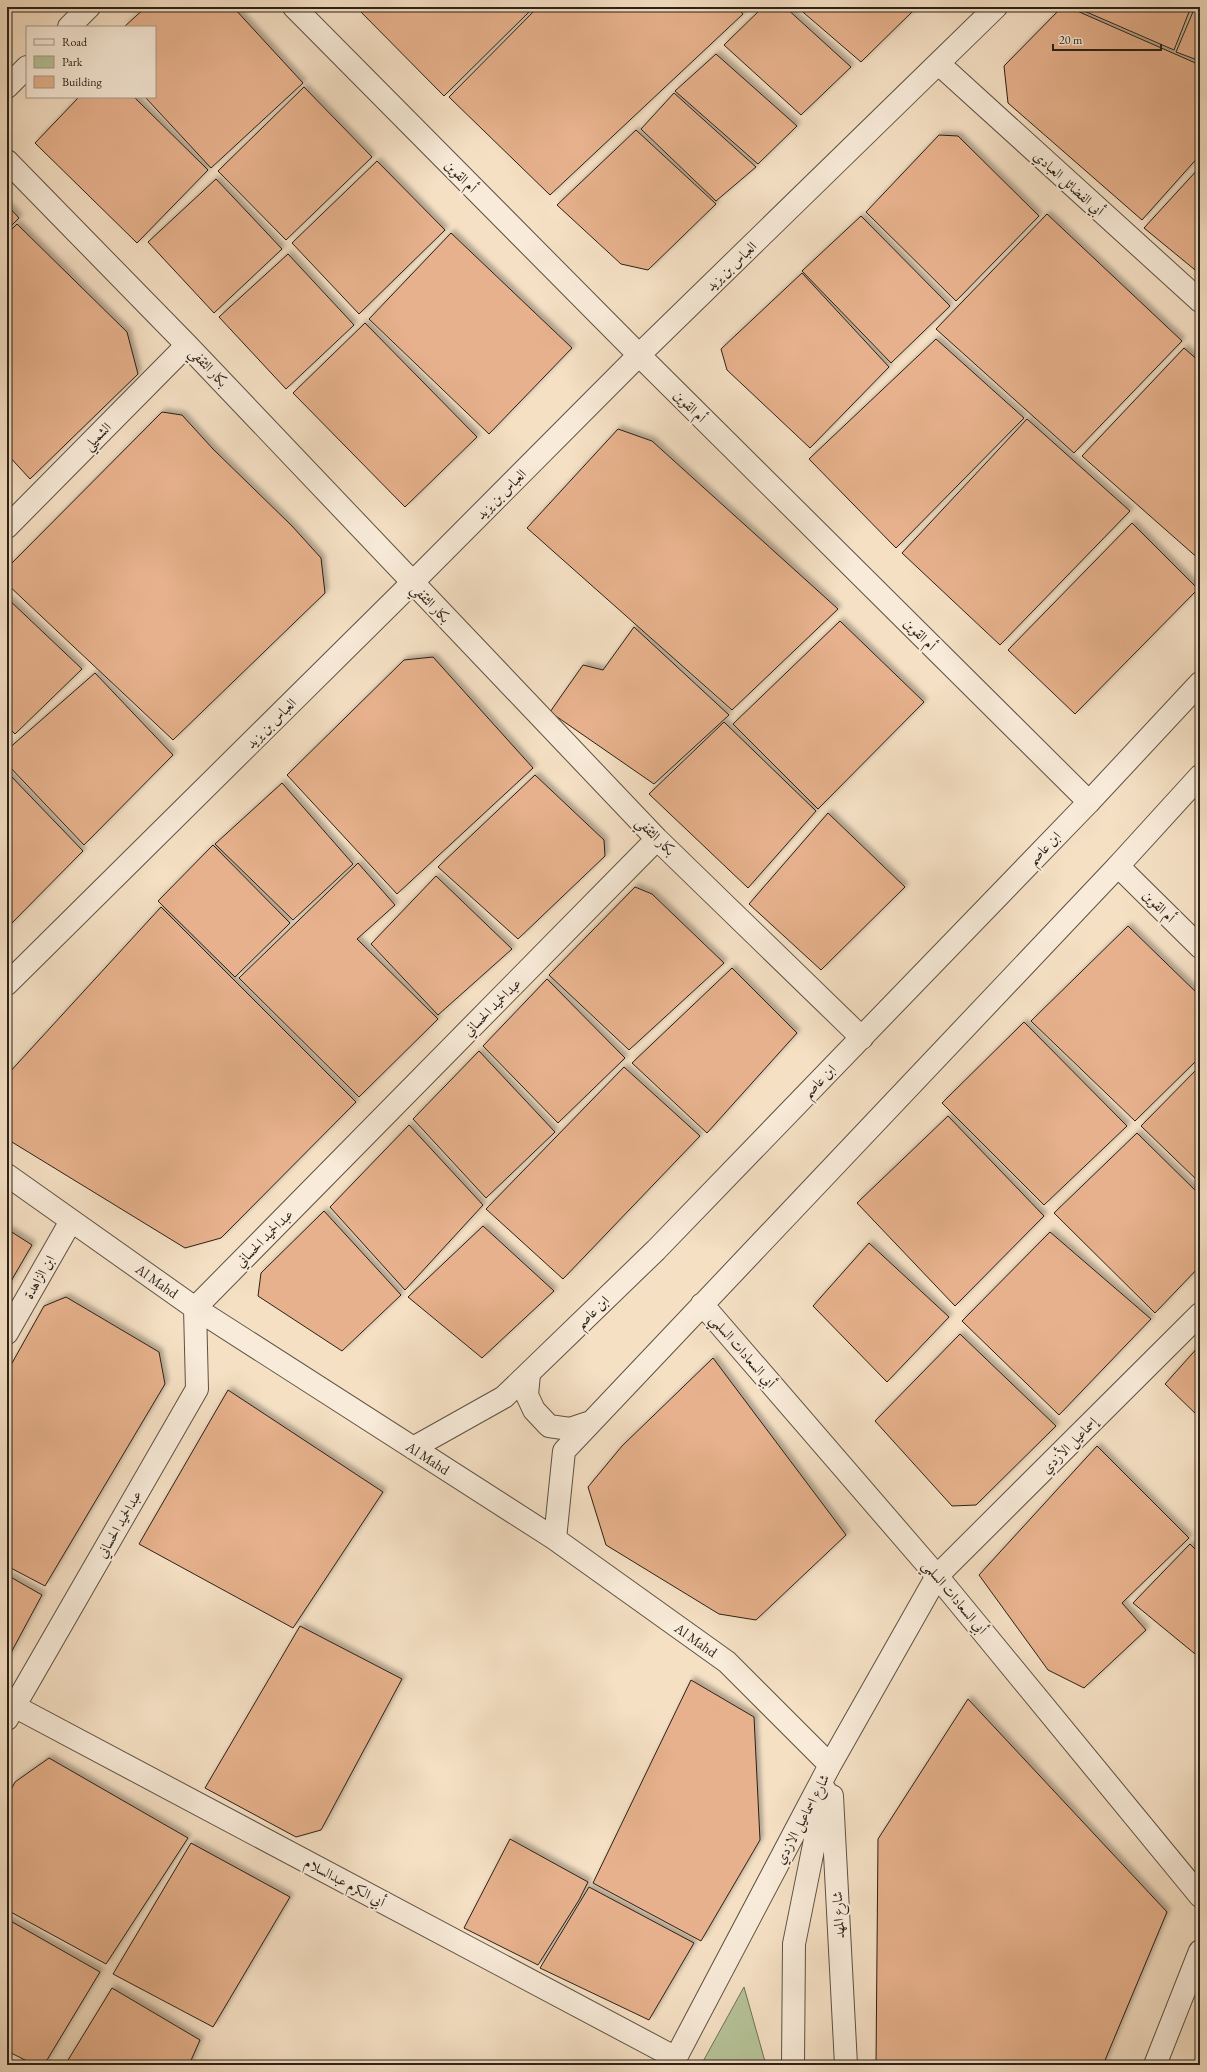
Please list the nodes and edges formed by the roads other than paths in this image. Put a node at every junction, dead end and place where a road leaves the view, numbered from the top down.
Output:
1 (89, 7) edge
2 (294, 7) edge
3 (996, 7) edge
4 (70, 26) edge
5 (939, 64) junction
6 (26, 68) edge
7 (7, 87) edge
8 (7, 162) edge
9 (1200, 301) edge
10 (187, 345) junction
11 (639, 355) junction
12 (7, 527) edge
13 (412, 583) junction
14 (1200, 683) edge
15 (1200, 776) edge
16 (1089, 802) junction
17 (657, 839) junction
18 (1118, 866) junction
19 (1200, 947) edge
20 (7, 984) edge
21 (862, 1038) junction
22 (7, 1175) edge
23 (71, 1221) junction
24 (702, 1304) junction
25 (195, 1308) junction
26 (1200, 1314) edge
27 (7, 1333) edge
28 (528, 1374) junction
29 (591, 1422) junction
30 (413, 1448) junction
31 (555, 1539) junction
32 (937, 1576) junction
33 (10, 1712) edge
34 (830, 1765) junction
35 (1200, 1896) edge
36 (1200, 1951) edge
37 (674, 2061) edge
38 (793, 2065) edge
39 (846, 2065) edge
40 (1154, 2065) edge

1 - 4 street
2 - 11 street, أم القوين
3 - 5 street, العباس بن يزيد
5 - 9 street, أبي الفضائل العبادي
5 - 11 street, العباس بن يزيد
6 - 7 street
8 - 10 street, بكار الثقفي
10 - 12 street, الشميلي
10 - 13 street, بكار الثقفي
11 - 13 street, العباس بن يزيد
11 - 16 street, أم القوين
13 - 17 street, بكار الثقفي
13 - 20 street, العباس بن يزيد
14 - 16 street, ابن عاصم
15 - 18 street
16 - 21 street, ابن عاصم
17 - 21 street, بكار الثقفي
17 - 25 street, عبدالحميد الحساني
18 - 19 street, أم القوين
18 - 24 street
21 - 28 street, ابن عاصم
22 - 23 street, Al Mahd
23 - 25 street, Al Mahd
23 - 27 street, ابن الزاهدة
24 - 29 street
24 - 32 street, أبي السعادات السلمي
25 - 30 street, Al Mahd
25 - 33 street, عبدالحميد الحساني
26 - 32 street, إسماعيل الأزدي
28 - 29 street
28 - 30 street, ابن عاصم
29 - 31 street
30 - 31 street, Al Mahd
31 - 34 street, Al Mahd
32 - 34 street, شارع اسماعيل الازدي
32 - 35 street, أبي السعادات السلمي
33 - 37 street, أبي الكرم عبدالسلام
34 - 37 street, شارع اسماعيل الازدي
34 - 38 street
34 - 39 street, شارع المهد
36 - 40 street

